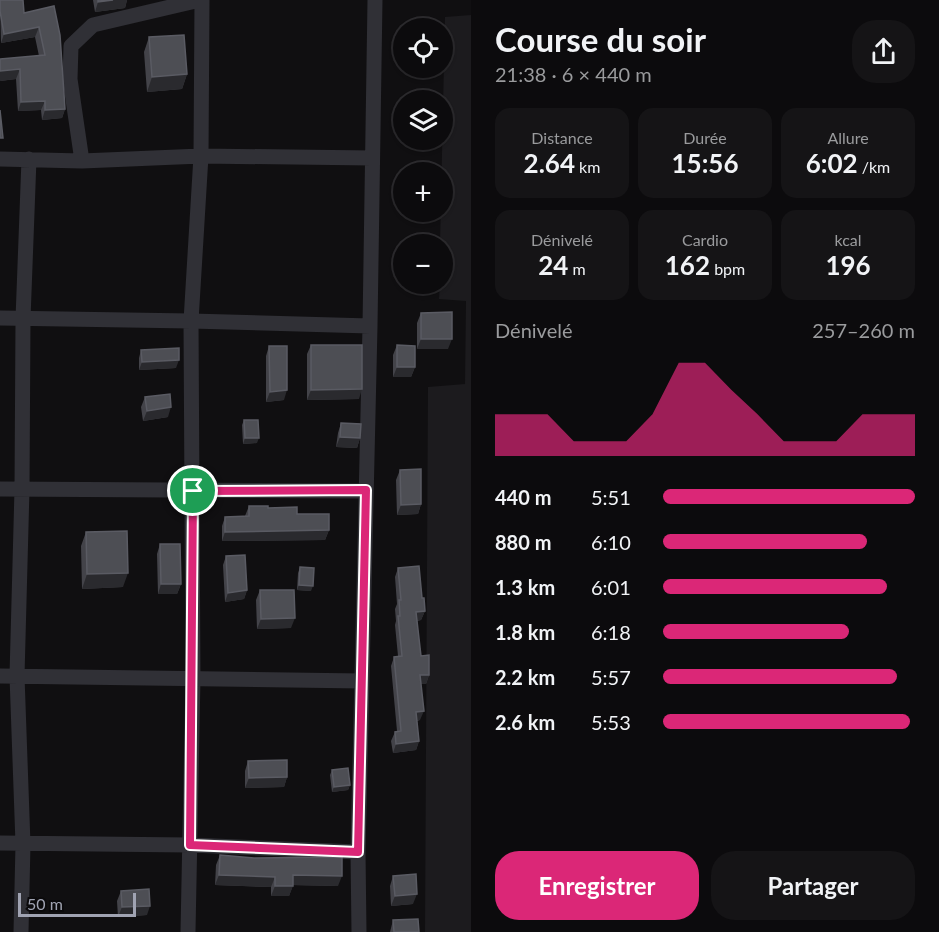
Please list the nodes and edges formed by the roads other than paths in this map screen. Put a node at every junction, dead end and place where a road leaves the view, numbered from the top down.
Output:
1 (201, 0) edge
2 (375, 0) edge
3 (201, 156) junction
4 (372, 158) junction
5 (0, 159) edge
6 (29, 159) junction
7 (82, 160) junction
8 (0, 318) edge
9 (23, 319) junction
10 (191, 321) junction
11 (370, 326) junction
12 (0, 489) edge
13 (22, 489) junction
14 (366, 490) junction
15 (193, 491) junction
16 (0, 676) edge
17 (17, 676) junction
18 (193, 678) junction
19 (362, 681) junction
20 (0, 843) edge
21 (23, 844) junction
22 (190, 845) junction
23 (358, 852) junction
24 (21, 932) edge
25 (188, 932) edge
26 (359, 932) edge

1 - 3 street
1 - 7 street
2 - 4 street
3 - 4 street
3 - 7 street
3 - 10 street
4 - 11 street
5 - 6 street
6 - 7 street
6 - 9 street
8 - 9 street
9 - 10 street
9 - 13 street
10 - 11 street
10 - 15 street
11 - 14 street
12 - 13 street
13 - 15 street
13 - 17 street
14 - 15 street
14 - 19 street
15 - 18 street
16 - 17 street
17 - 18 street
17 - 21 street
18 - 19 street
18 - 22 street
19 - 23 street
20 - 21 street
21 - 22 street
21 - 24 street
22 - 23 street
22 - 25 street
23 - 26 street

